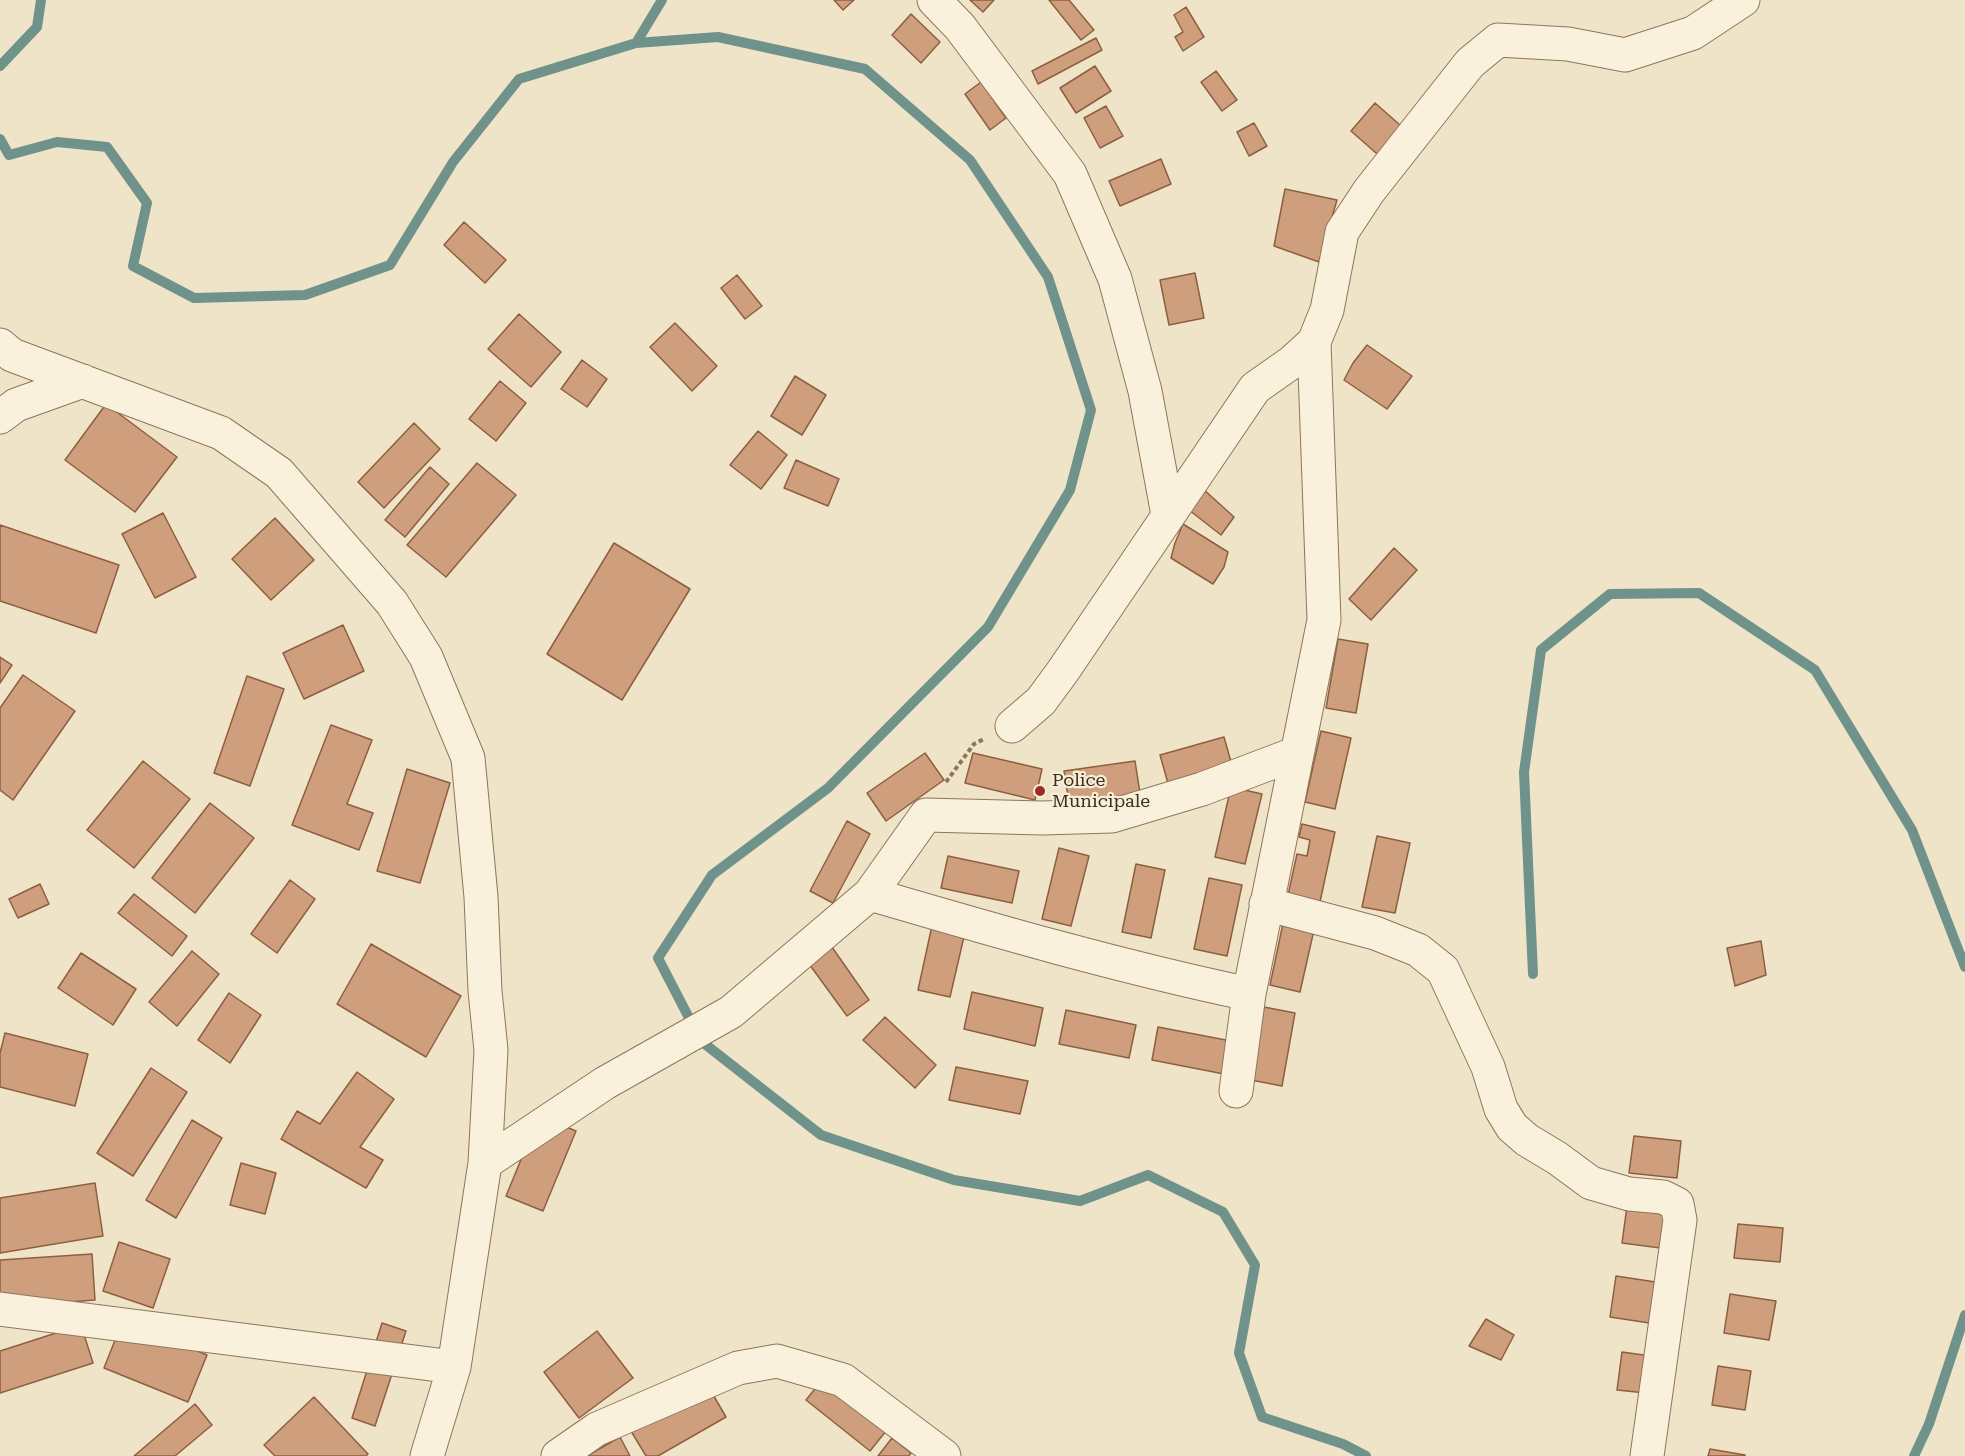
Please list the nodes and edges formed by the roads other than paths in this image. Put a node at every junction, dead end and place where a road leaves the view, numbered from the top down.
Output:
1 (934, 0) edge
2 (1743, 0) edge
3 (1314, 342) junction
4 (0, 345) edge
5 (82, 381) junction
6 (0, 417) edge
7 (1168, 515) junction
8 (1012, 726) road end
9 (1297, 753) junction
10 (870, 894) junction
11 (1266, 904) junction
12 (1249, 994) junction
13 (1236, 1091) dead end
14 (485, 1163) junction
15 (0, 1308) edge
16 (454, 1367) junction
17 (427, 1456) edge
18 (558, 1456) edge
19 (944, 1456) edge
20 (1647, 1456) edge

1 - 7 street
2 - 3 street
3 - 7 street
3 - 9 street
4 - 5 street
5 - 6 street
5 - 14 street
7 - 8 street
9 - 10 street
9 - 11 street
10 - 12 street
10 - 14 street
11 - 12 street
11 - 20 street
12 - 13 street
14 - 16 street
15 - 16 street
16 - 17 street
18 - 19 street

